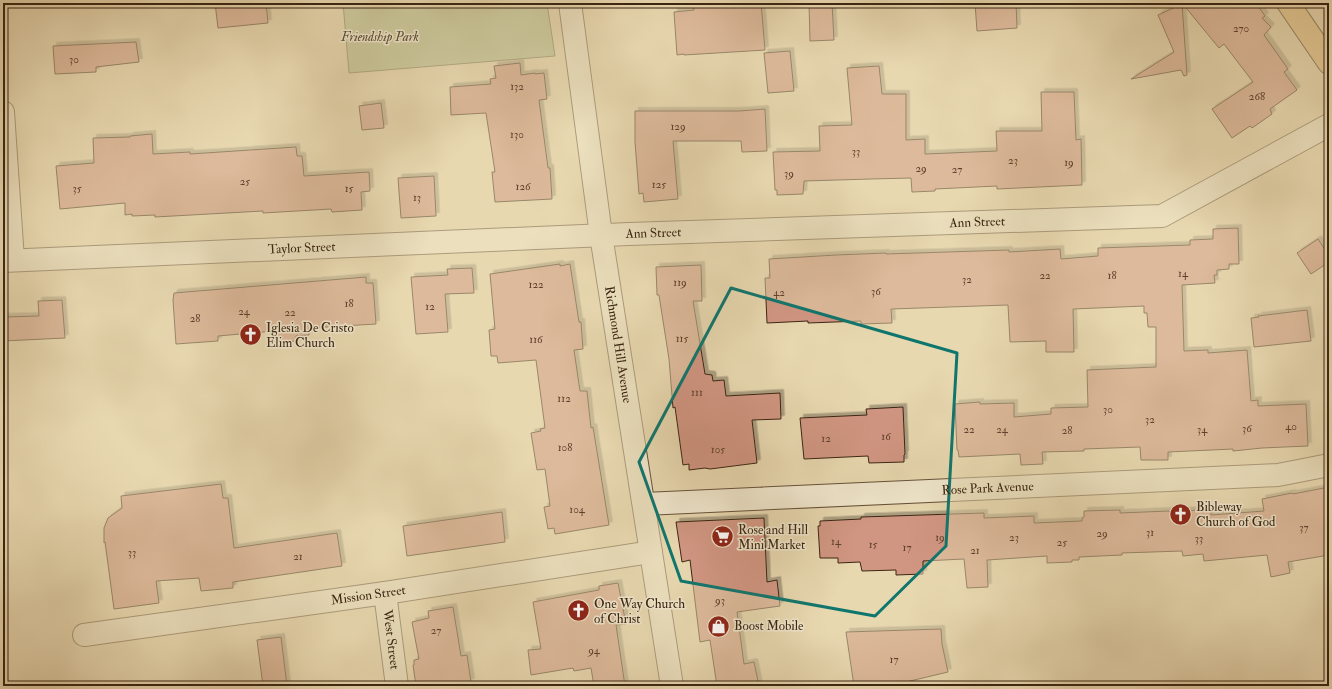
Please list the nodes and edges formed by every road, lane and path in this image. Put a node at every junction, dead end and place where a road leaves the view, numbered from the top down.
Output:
1 (570, 3) edge
2 (1288, 3) edge
3 (1329, 63) edge
4 (3, 112) edge
5 (1329, 125) edge
6 (601, 235) junction
7 (8, 261) edge
8 (1329, 465) edge
9 (644, 504) junction
10 (651, 552) junction
11 (385, 593) junction
12 (84, 635) dead end
13 (397, 686) edge
14 (672, 686) edge

1 - 6 street, Richmond Hill Avenue
2 - 3 main road
4 - 7 street
5 - 6 street, Ann Street
6 - 7 street, Taylor Street
6 - 9 street, Richmond Hill Avenue
8 - 9 street, Rose Park Avenue
9 - 10 street, Richmond Hill Avenue
10 - 11 street, Mission Street
10 - 14 street, Richmond Hill Avenue
11 - 12 street, Mission Street
11 - 13 street, West Street

